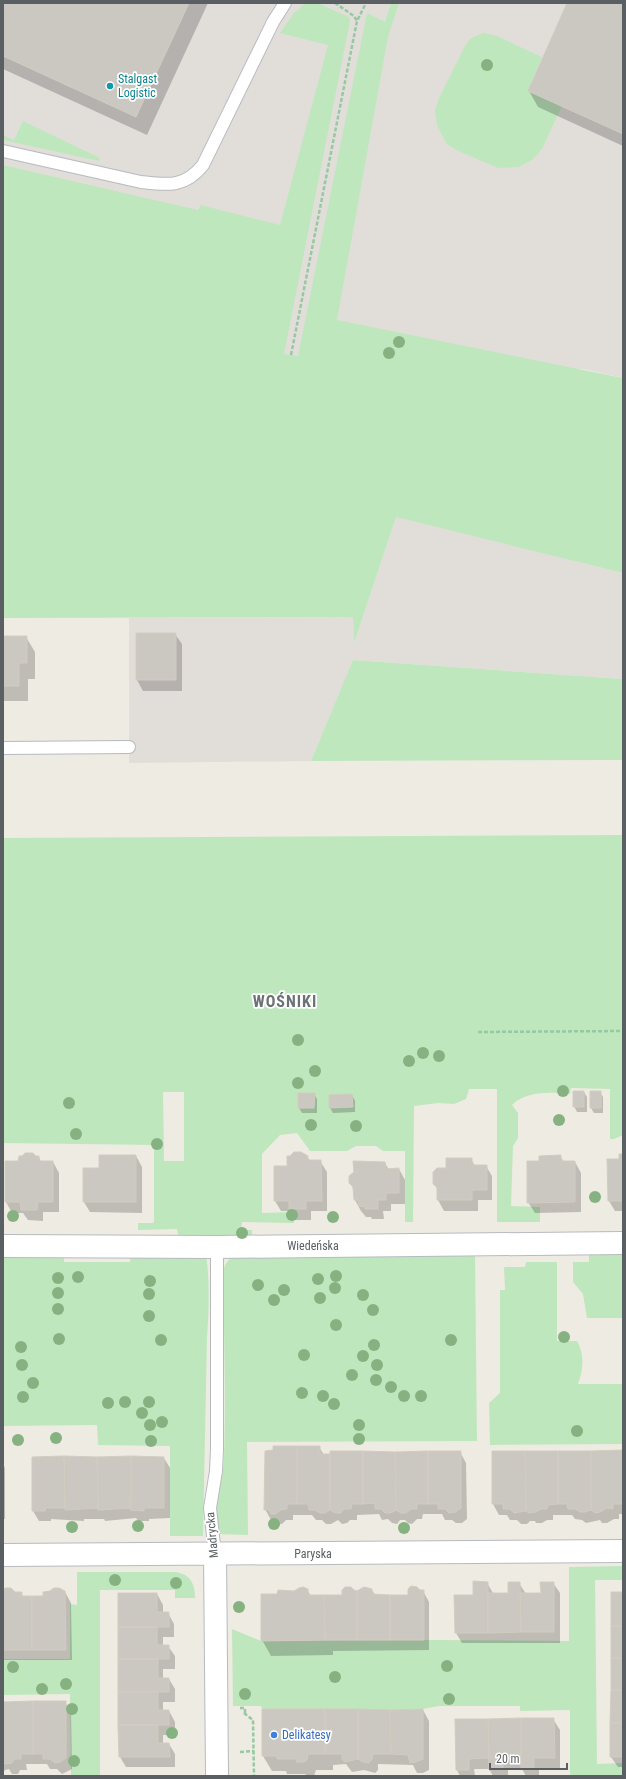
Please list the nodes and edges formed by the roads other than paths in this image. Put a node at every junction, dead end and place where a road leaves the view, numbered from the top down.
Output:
1 (285, 3) edge
2 (3, 151) edge
3 (129, 747) dead end
4 (3, 748) edge
5 (623, 1243) edge
6 (3, 1246) edge
7 (217, 1247) junction
8 (623, 1551) edge
9 (215, 1554) junction
10 (3, 1555) edge
11 (216, 1776) edge

1 - 2 lane
3 - 4 lane
5 - 7 street, Wiedeńska
6 - 7 street, Wiedeńska
7 - 9 lane, Madrycka
8 - 9 street, Paryska
9 - 10 street, Paryska
9 - 11 street, Madrycka

